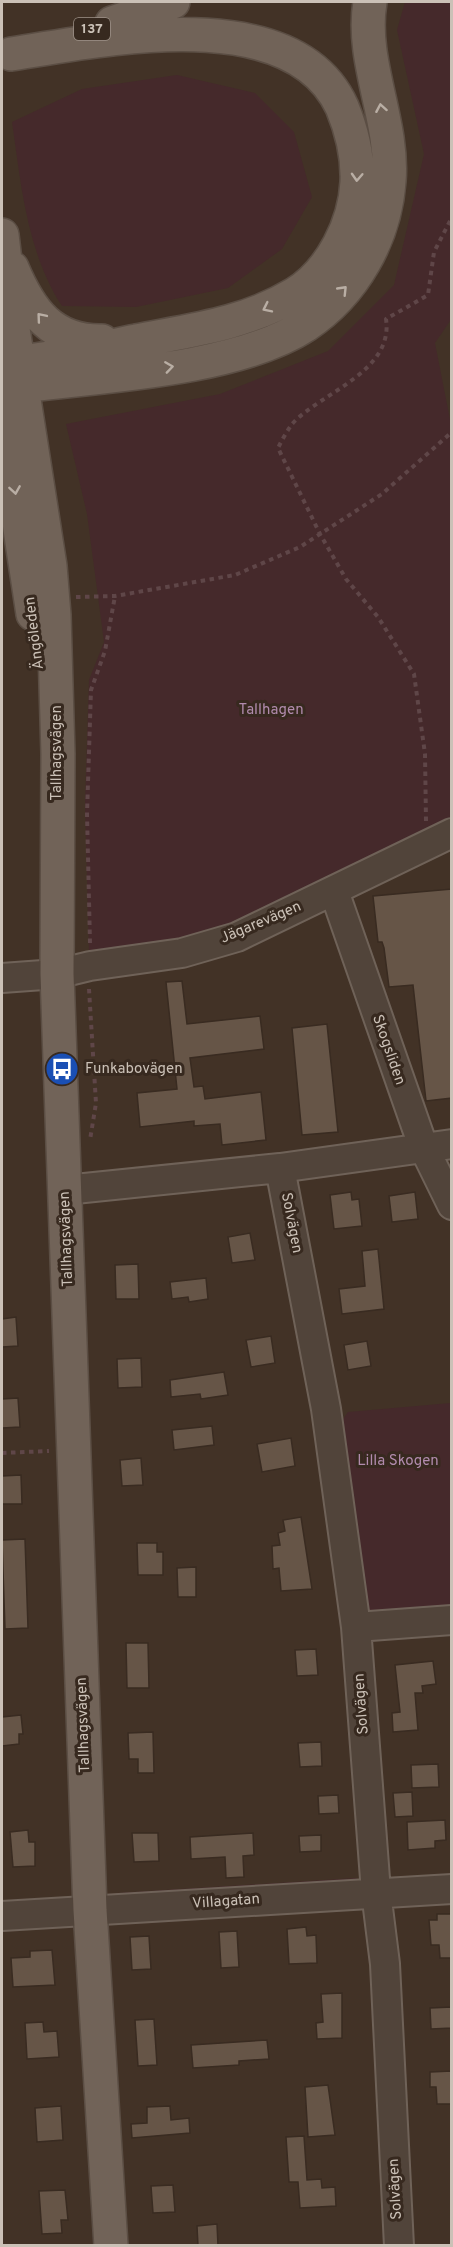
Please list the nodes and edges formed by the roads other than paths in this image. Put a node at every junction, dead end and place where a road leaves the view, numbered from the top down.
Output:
1 (173, 2) edge
2 (370, 2) edge
3 (6, 55) edge
4 (3, 242) edge
5 (134, 341) junction
6 (11, 375) edge
7 (111, 375) junction
8 (2, 411) edge
9 (50, 566) junction
10 (444, 840) edge
11 (56, 855) junction
12 (334, 891) junction
13 (57, 974) junction
14 (2, 978) edge
15 (452, 1144) edge
16 (423, 1146) junction
17 (280, 1167) junction
18 (65, 1190) junction
19 (452, 1204) edge
20 (452, 1620) edge
21 (356, 1628) junction
22 (452, 1889) edge
23 (376, 1892) junction
24 (90, 1910) junction
25 (2, 1916) edge
26 (111, 2246) edge
27 (399, 2246) edge

1 - 3 main road, 137
7 -> 2 main road
3 -> 5 main road
5 -> 4 main road
4 - 6 main road, Tallhagsvägen
5 - 6 main road
6 - 7 main road
6 - 9 main road, Tallhagsvägen
7 - 9 main road
8 -> 11 main road, Ängöleden
9 - 11 main road, Tallhagsvägen
10 - 12 street, Jägarevägen
11 - 13 main road, Tallhagsvägen
12 - 13 street, Jägarevägen
12 - 16 street, Skogsliden
13 - 14 street, Jägarevägen
13 - 18 main road, Tallhagsvägen
15 - 16 street
16 - 17 street
16 - 19 street, Skogsliden
17 - 18 street
17 - 21 street, Solvägen
18 - 24 main road, Tallhagsvägen
20 - 21 street
21 - 23 street, Solvägen
22 - 23 street, Villagatan
23 - 24 street, Villagatan
23 - 27 street, Solvägen
24 - 25 street, Villagatan
24 - 26 main road, Tallhagsvägen

